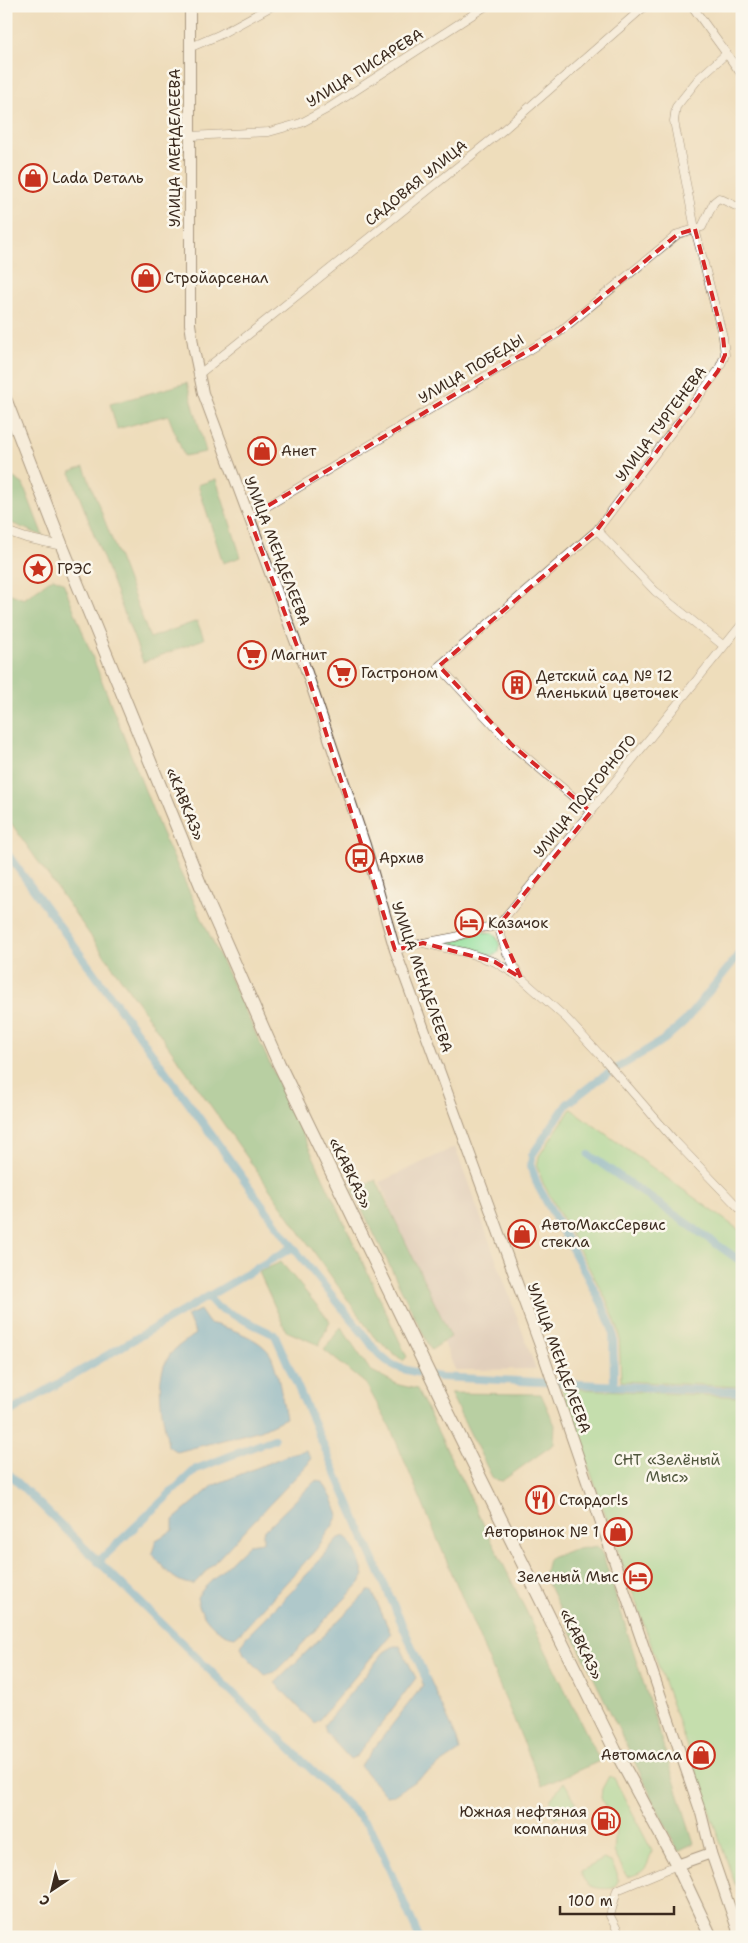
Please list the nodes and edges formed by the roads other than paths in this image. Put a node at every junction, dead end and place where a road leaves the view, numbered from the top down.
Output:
1 (190, 6) edge
2 (272, 6) edge
3 (486, 6) edge
4 (645, 6) edge
5 (692, 6) edge
6 (191, 47) junction
7 (726, 54) junction
8 (742, 75) edge
9 (190, 136) junction
10 (742, 209) edge
11 (695, 230) junction
12 (198, 375) junction
13 (6, 401) edge
14 (248, 517) junction
15 (597, 530) junction
16 (6, 531) edge
17 (62, 546) junction
18 (742, 624) edge
19 (724, 646) junction
20 (591, 812) junction
21 (498, 926) junction
22 (423, 943) junction
23 (395, 950) junction
24 (521, 978) junction
25 (742, 1211) edge
26 (712, 1853) junction
27 (677, 1865) junction
28 (620, 1937) edge
29 (711, 1937) edge
30 (740, 1937) edge

1 - 6 main road, УЛИЦА МЕНДЕЛЕЕВА
2 - 6 street
3 - 9 street, УЛИЦА ПИСАРЕВА
4 - 12 street, САДОВАЯ УЛИЦА
5 - 7 street
6 - 9 main road, УЛИЦА МЕНДЕЛЕЕВА
7 - 8 street
7 - 11 street, УЛИЦА ТУРГЕНЕВА
9 - 12 main road, УЛИЦА МЕНДЕЛЕЕВА
10 - 11 street
11 - 14 street, УЛИЦА ПОБЕДЫ
11 - 15 street, УЛИЦА ТУРГЕНЕВА
12 - 14 main road, УЛИЦА МЕНДЕЛЕЕВА
13 - 17 highway, «КАВКАЗ»
14 - 23 main road, УЛИЦА МЕНДЕЛЕЕВА
15 - 19 street
15 - 20 street, УЛИЦА ТУРГЕНЕВА
16 - 17 street
17 - 27 highway, «КАВКАЗ»
18 - 19 street, УЛИЦА ПОДГОРНОГО
19 - 20 street, УЛИЦА ПОДГОРНОГО
20 - 21 street, УЛИЦА ПОДГОРНОГО
21 - 22 street
21 - 24 street
22 - 23 street
22 - 24 street
23 - 26 main road, УЛИЦА МЕНДЕЛЕЕВА
24 - 25 street
26 - 27 main road
26 - 30 main road, УЛИЦА МЕНДЕЛЕЕВА
27 - 28 street
27 - 29 highway, «КАВКАЗ»

